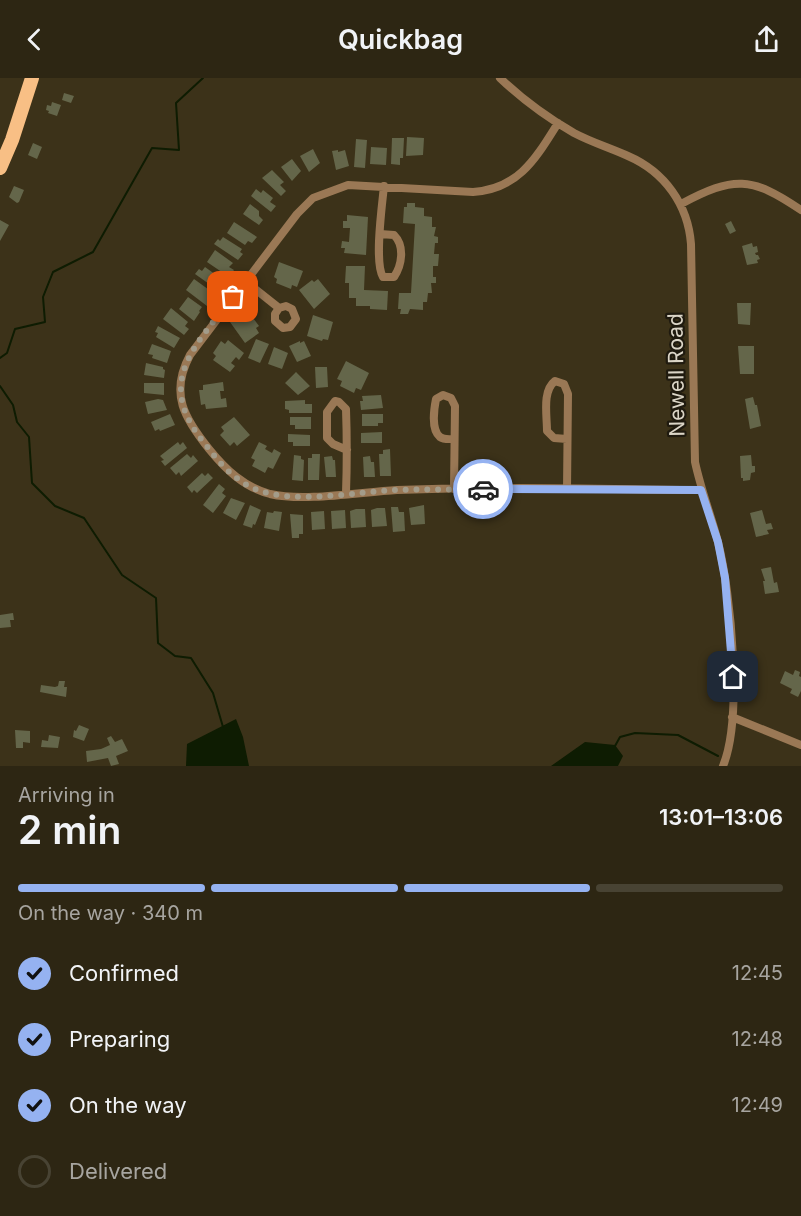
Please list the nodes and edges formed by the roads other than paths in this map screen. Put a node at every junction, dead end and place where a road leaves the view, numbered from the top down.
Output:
1 (32, 78) edge
2 (500, 78) edge
3 (558, 123) junction
4 (0, 168) edge
5 (384, 186) junction
6 (681, 204) junction
7 (801, 210) edge
8 (380, 234) junction
9 (245, 281) junction
10 (279, 308) dead end
11 (454, 439) junction
12 (567, 439) junction
13 (347, 450) junction
14 (454, 489) junction
15 (567, 489) junction
16 (701, 490) junction
17 (346, 494) junction
18 (732, 717) junction
19 (801, 745) edge
20 (723, 766) edge

1 - 4 main road
2 - 3 street, Newell Road
3 - 5 street
3 - 6 street, Newell Road
5 - 8 street
5 - 9 street
6 - 7 street
6 - 16 street, Newell Road
8 - 8 street
9 - 10 street
9 - 17 street
11 - 11 street
11 - 14 street
12 - 12 street
12 - 15 street
13 - 13 street
13 - 17 street
14 - 15 street
14 - 17 street
15 - 16 street
16 - 18 street, Newell Road
18 - 19 street
18 - 20 street, Newell Road

